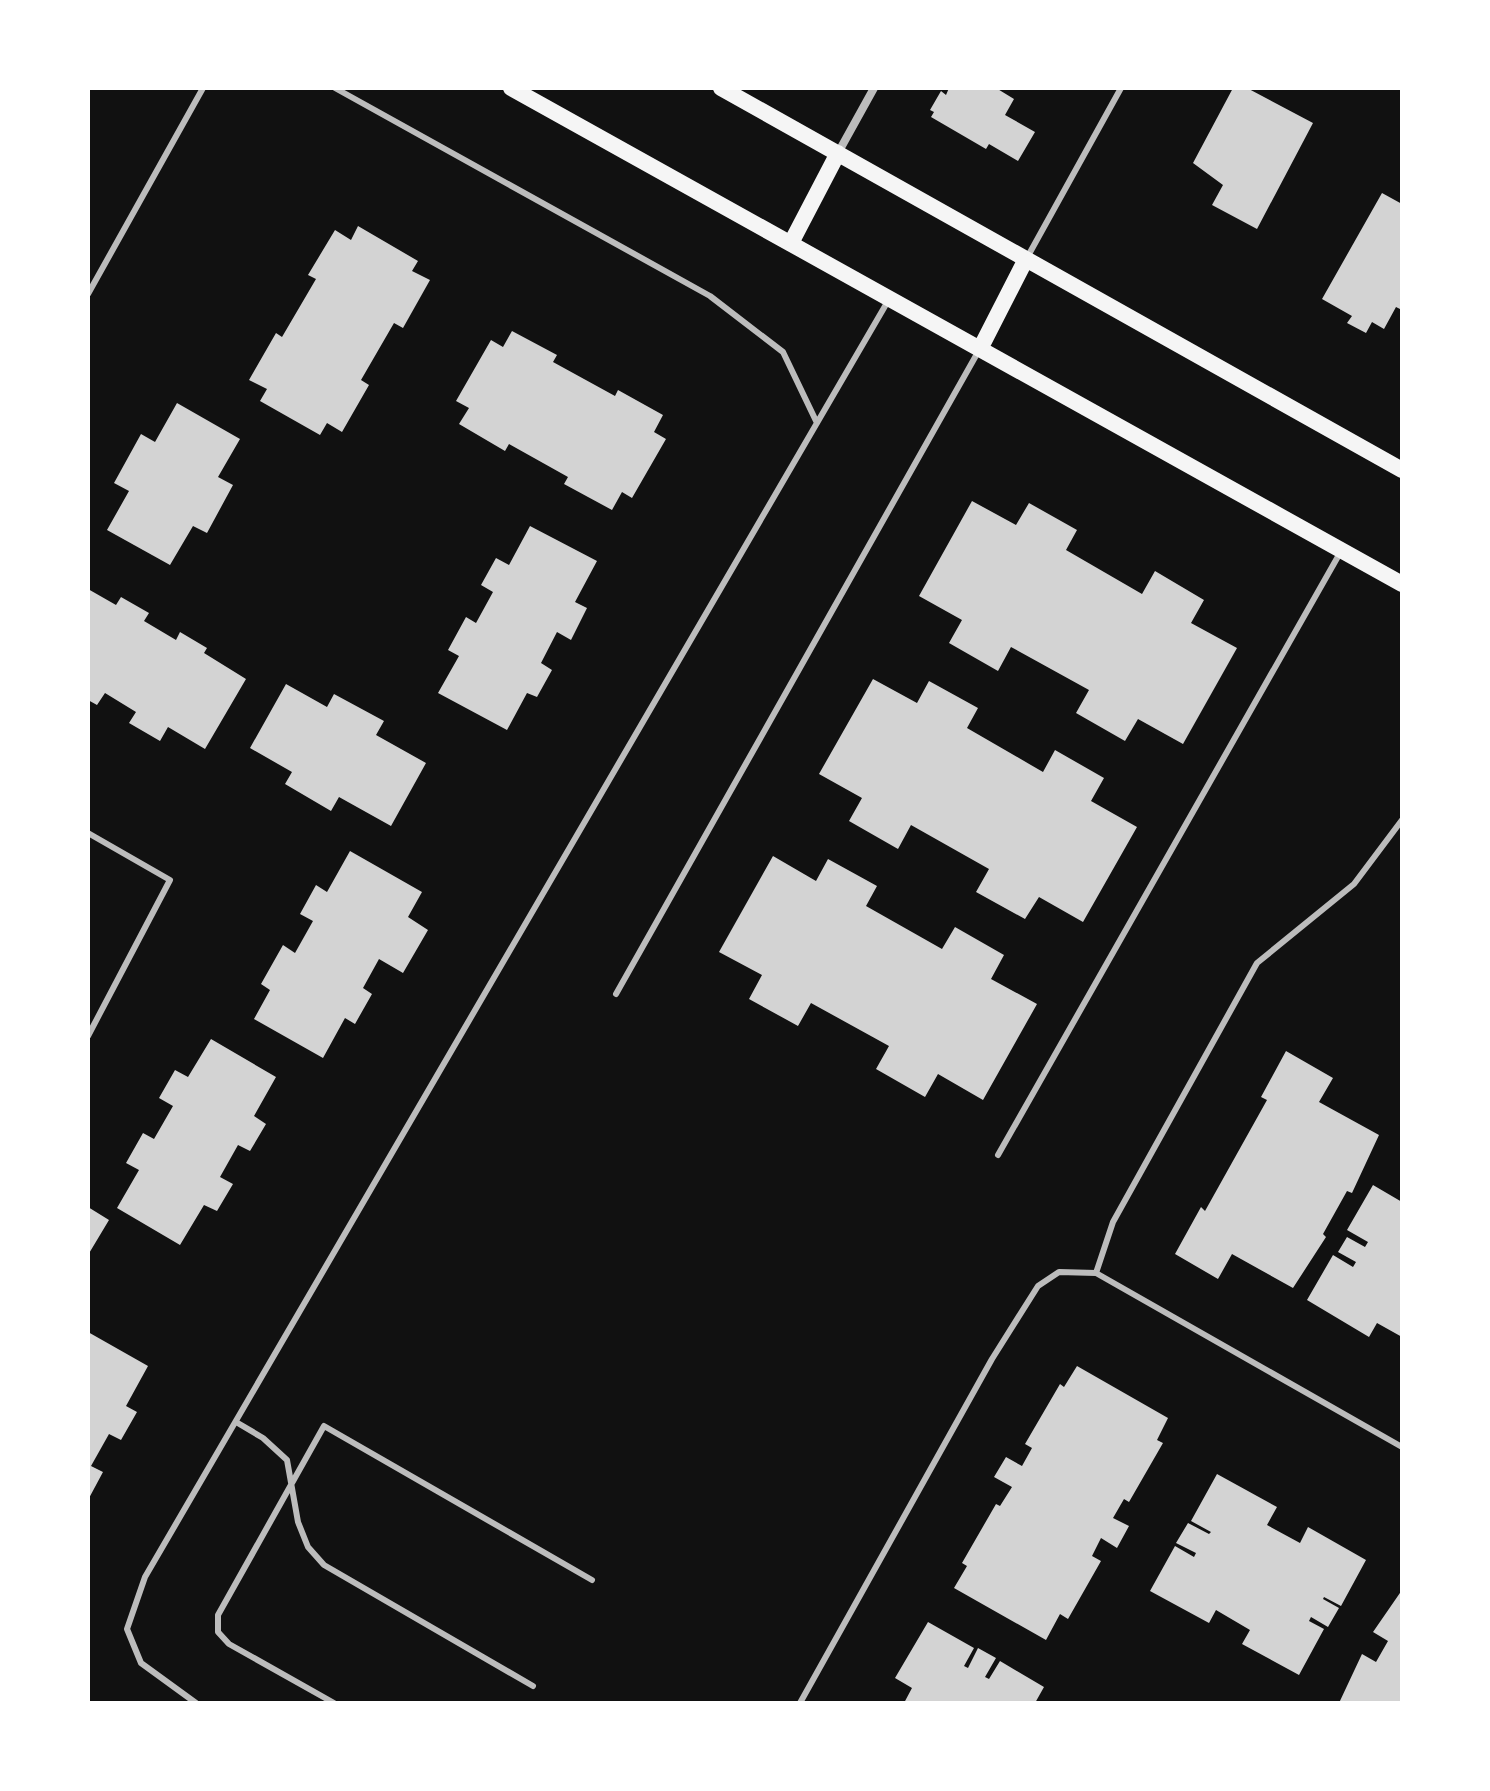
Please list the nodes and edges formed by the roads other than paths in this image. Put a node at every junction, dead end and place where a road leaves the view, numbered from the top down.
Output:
1 (203, 88) edge
2 (335, 88) edge
3 (511, 88) edge
4 (721, 88) edge
5 (874, 88) edge
6 (1121, 88) edge
7 (838, 153) junction
8 (791, 243) junction
9 (1026, 259) junction
10 (88, 294) edge
11 (889, 299) junction
12 (980, 349) junction
13 (817, 423) junction
14 (1402, 470) edge
15 (1342, 550) junction
16 (1402, 584) edge
17 (1402, 820) edge
18 (88, 833) edge
19 (616, 994) dead end
20 (88, 1036) edge
21 (998, 1155) dead end
22 (1096, 1273) junction
23 (236, 1422) junction
24 (1402, 1447) edge
25 (292, 1480) junction
26 (592, 1580) dead end
27 (533, 1686) dead end
28 (196, 1703) edge
29 (334, 1703) edge
30 (800, 1703) edge

1 - 10 lane
2 - 13 lane
3 - 8 main road
4 - 7 main road
5 - 7 street
6 - 9 lane
7 - 8 main road
7 - 9 main road
8 - 11 main road
9 - 12 main road
9 - 14 main road
11 - 12 main road
11 - 13 lane
12 - 15 main road
12 - 19 lane
13 - 23 lane
15 - 16 main road
15 - 21 lane
17 - 22 lane
18 - 20 lane
22 - 24 lane
22 - 30 lane
23 - 25 lane
23 - 28 lane
25 - 26 lane
25 - 27 lane
25 - 29 lane

